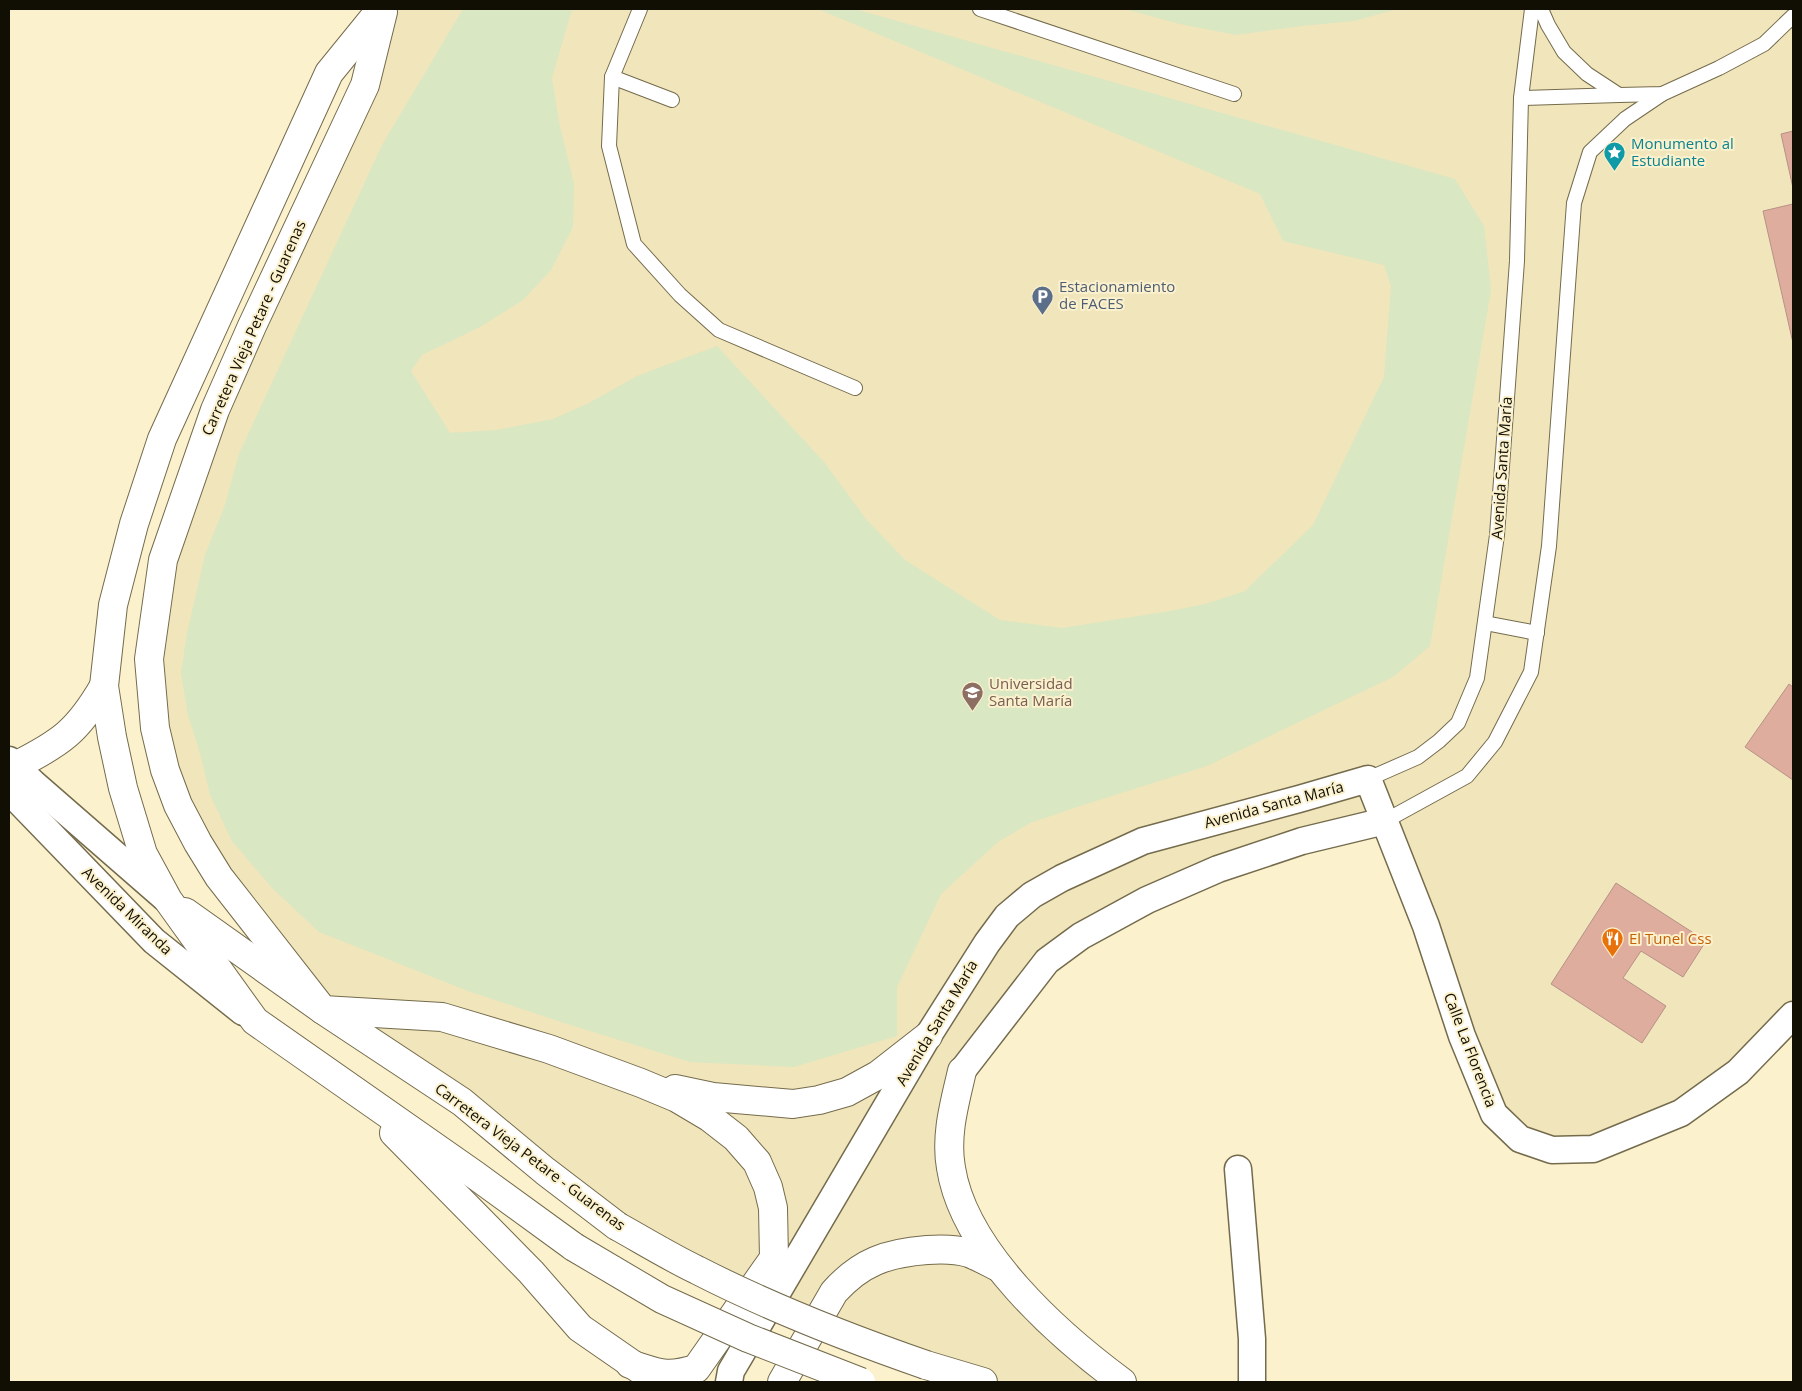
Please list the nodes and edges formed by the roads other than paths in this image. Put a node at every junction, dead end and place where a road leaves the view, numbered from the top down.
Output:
1 (382, 9) edge
2 (640, 9) edge
3 (980, 9) edge
4 (1532, 9) edge
5 (1541, 9) edge
6 (1793, 16) edge
7 (612, 77) junction
8 (1234, 94) dead end
9 (1662, 94) junction
10 (1619, 95) junction
11 (1521, 98) junction
12 (672, 100) dead end
13 (855, 388) dead end
14 (1485, 623) junction
15 (1537, 633) junction
16 (104, 686) junction
17 (11, 772) edge
18 (1368, 779) junction
19 (1385, 821) junction
20 (168, 900) junction
21 (323, 1010) junction
22 (1793, 1015) edge
23 (255, 1021) junction
24 (928, 1036) junction
25 (962, 1070) joint
26 (641, 1083) junction
27 (360, 1094) junction
28 (1238, 1169) dead end
29 (998, 1267) junction
30 (630, 1364) junction
31 (660, 1382) edge
32 (728, 1382) edge
33 (782, 1382) edge
34 (861, 1382) edge
35 (983, 1382) edge
36 (1122, 1382) edge
37 (1252, 1382) edge

1 - 16 main road, Carretera Vieja Petare - Guarenas
1 - 21 main road, Carretera Vieja Petare - Guarenas
2 - 7 lane
3 - 8 lane
4 - 11 lane, Avenida Santa María
5 - 10 lane
6 - 9 lane
7 - 12 lane
7 - 13 lane
9 - 10 lane
9 - 15 lane
10 - 11 lane
11 - 14 lane, Avenida Santa María
14 - 15 lane
14 - 18 lane, Avenida Santa María
15 - 19 lane
16 - 17 main road
16 - 20 main road, Carretera Vieja Petare - Guarenas
17 - 20 street
17 - 23 street, Avenida Miranda
18 - 19 street, Calle La Florencia
18 - 24 street, Avenida Santa María
19 - 22 street, Calle La Florencia
19 - 25 street
20 - 21 main road
20 - 23 main road, Carretera Vieja Petare - Guarenas
21 - 26 main road
21 - 35 main road, Carretera Vieja Petare - Guarenas, bridge
23 - 27 main road, Carretera Vieja Petare - Guarenas
24 - 26 main road
24 - 32 street, Avenida Santa María
25 - 29 main road
26 - 30 main road
27 - 30 main road
27 - 34 main road, Carretera Vieja Petare - Guarenas, bridge
28 - 37 street
29 - 33 main road
29 - 36 main road
30 - 31 main road

